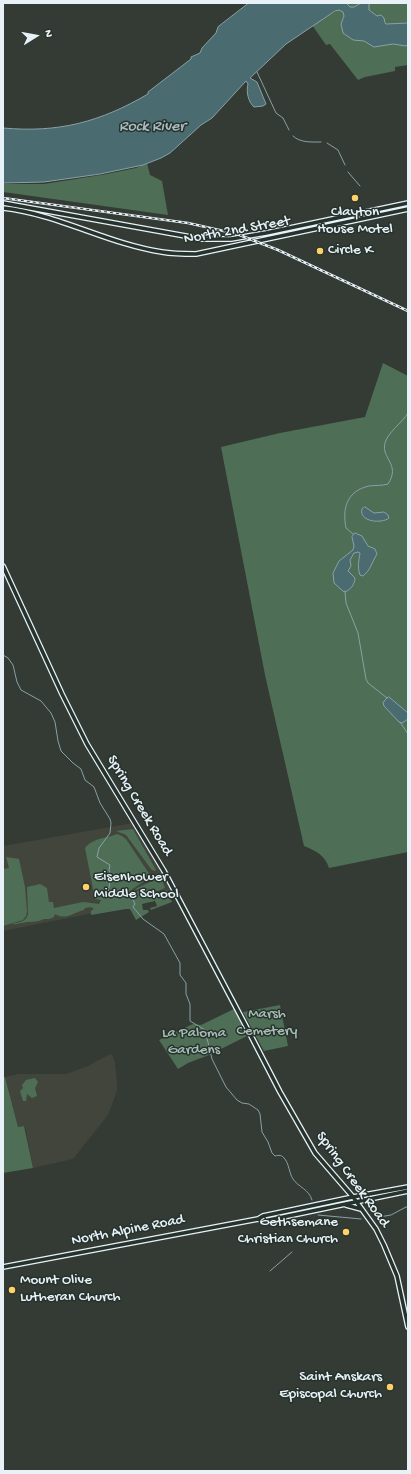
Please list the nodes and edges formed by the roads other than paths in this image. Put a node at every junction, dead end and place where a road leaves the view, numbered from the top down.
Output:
1 (3, 203) edge
2 (408, 203) edge
3 (3, 208) edge
4 (408, 209) edge
5 (3, 566) edge
6 (408, 1187) edge
7 (408, 1191) edge
8 (353, 1196) junction
9 (356, 1201) junction
10 (343, 1204) junction
11 (362, 1209) junction
12 (258, 1219) junction
13 (3, 1268) edge
14 (408, 1327) edge

1 - 2 main road, North 2nd Street
3 - 4 main road, North 2nd Street
5 - 8 main road, Spring Creek Road
6 - 8 main road, North Alpine Road
7 - 9 main road, North Alpine Road
8 - 9 main road, Spring Creek Road
8 - 12 main road, North Alpine Road
9 - 10 main road, North Alpine Road
9 - 11 main road, Spring Creek Road
10 - 11 main road
10 - 12 main road, North Alpine Road
11 - 14 main road, Spring Creek Road
12 - 13 main road, North Alpine Road

